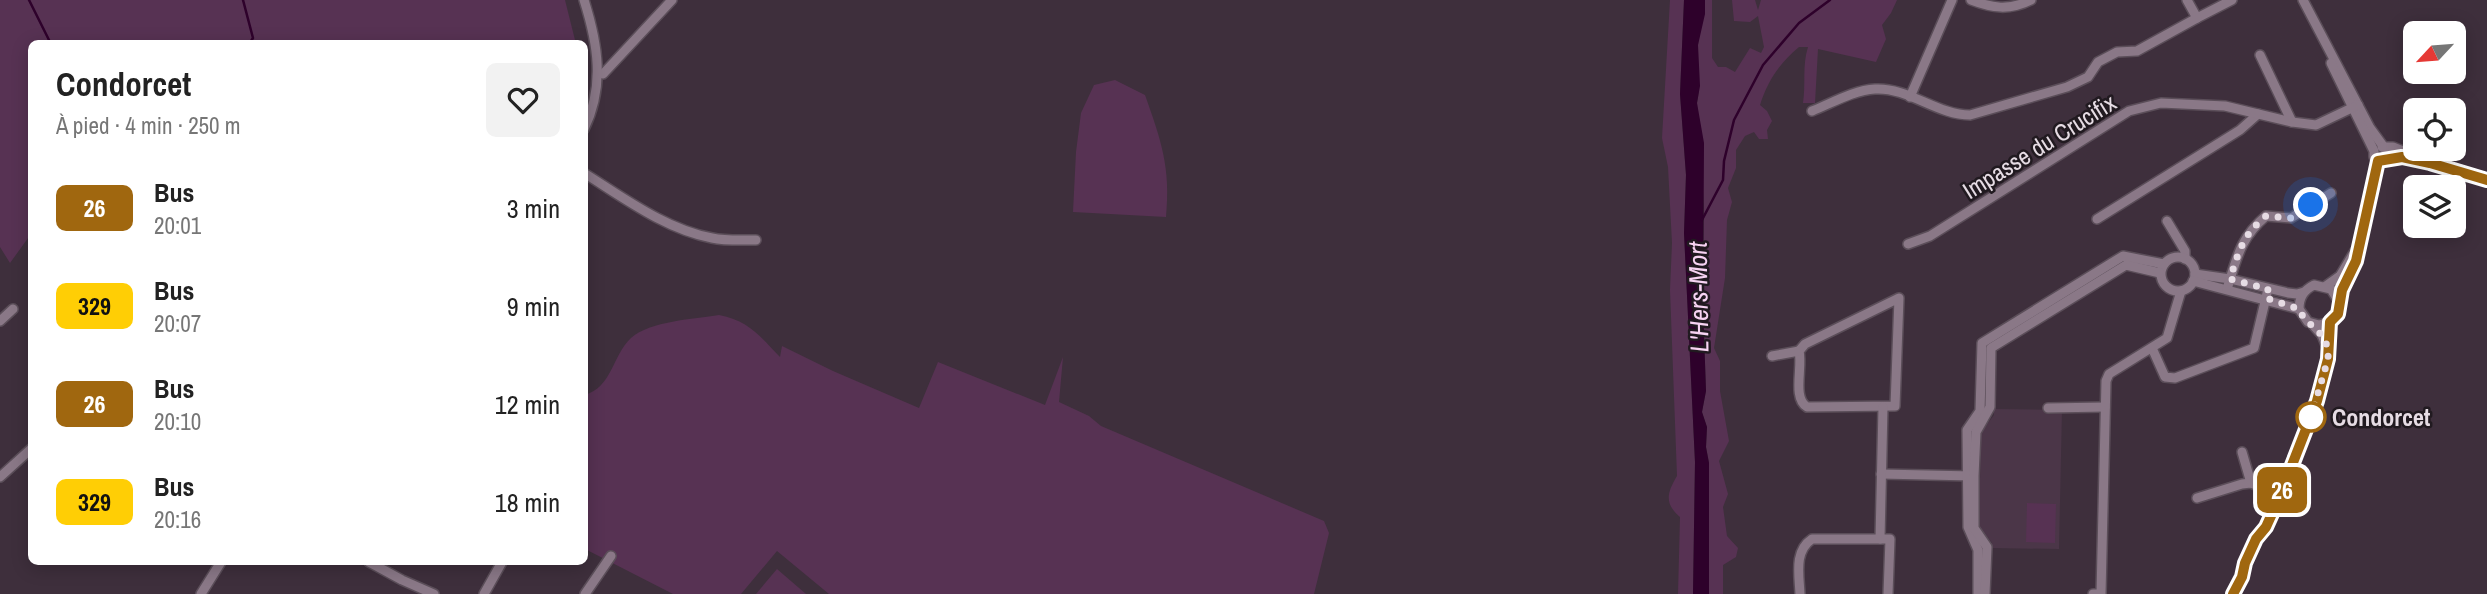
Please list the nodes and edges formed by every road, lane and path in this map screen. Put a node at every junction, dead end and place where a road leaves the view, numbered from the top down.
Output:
1 (584, 0) edge
2 (672, 0) edge
3 (1952, 0) edge
4 (1971, 0) edge
5 (2031, 0) edge
6 (2187, 0) edge
7 (2303, 0) edge
8 (2230, 1) edge
9 (2197, 18) junction
10 (2260, 55) dead end
11 (603, 75) dead end
12 (597, 92) junction
13 (1910, 97) junction
14 (2355, 107) junction
15 (588, 110) edge
16 (1812, 111) dead end
17 (2259, 114) junction
18 (588, 121) edge
19 (2292, 122) junction
20 (2378, 149) junction
21 (2382, 160) junction
22 (2430, 163) junction
23 (588, 175) edge
24 (2487, 180) edge
25 (2331, 192) dead end
26 (2097, 219) dead end
27 (2167, 221) dead end
28 (756, 240) dead end
29 (1908, 244) dead end
30 (2358, 246) junction
31 (2185, 259) junction
32 (2162, 268) junction
33 (2194, 278) junction
34 (2229, 284) junction
35 (2326, 286) junction
36 (2181, 291) junction
37 (2304, 292) junction
38 (2267, 293) junction
39 (2340, 303) junction
40 (13, 309) dead end
41 (2299, 309) junction
42 (0, 321) edge
43 (2330, 322) junction
44 (2313, 325) junction
45 (2152, 348) junction
46 (1799, 351) junction
47 (2329, 352) junction
48 (1772, 356) dead end
49 (1883, 407) junction
50 (2105, 407) junction
51 (2048, 408) dead end
52 (28, 452) edge
53 (2242, 452) dead end
54 (1881, 474) junction
55 (1971, 476) junction
56 (0, 477) edge
57 (2251, 484) junction
58 (2280, 496) junction
59 (2197, 498) dead end
60 (1880, 539) junction
61 (611, 556) dead end
62 (219, 565) edge
63 (374, 565) edge
64 (500, 565) edge
65 (483, 593) edge
66 (201, 594) edge
67 (434, 594) edge
68 (585, 594) edge
69 (1800, 594) edge
70 (1888, 594) edge
71 (1978, 594) edge
72 (1985, 594) edge
73 (2092, 594) edge
74 (2233, 594) edge

1 - 12 street
2 - 11 street
3 - 13 street
4 - 5 street
6 - 9 street
7 - 14 street
8 - 9 street
9 - 13 street
10 - 19 street
12 - 15 street
12 - 18 street
13 - 16 street
14 - 19 street, Impasse du Crucifix
14 - 20 street
17 - 19 street, Impasse du Crucifix
17 - 26 street
17 - 29 street, Impasse du Crucifix
20 - 21 street
20 - 22 street
21 - 22 street
21 - 30 street
22 - 24 street
23 - 28 street
25 - 34 street
27 - 31 street
30 - 35 street
30 - 39 street
31 - 32 street
31 - 33 street
32 - 36 street
32 - 55 street
33 - 34 street
33 - 36 street
34 - 38 street
35 - 37 street
35 - 39 street
36 - 45 street
37 - 38 street
37 - 41 street
38 - 41 street
38 - 45 street
39 - 43 street
40 - 42 street
41 - 44 street
43 - 44 street
43 - 47 street
44 - 47 street
45 - 50 street
46 - 48 street
46 - 49 street
46 - 49 street
47 - 58 street
49 - 54 street
50 - 51 street
50 - 73 street
52 - 56 street
53 - 57 street
54 - 55 street
54 - 60 street
55 - 71 street
55 - 72 street
57 - 58 street
57 - 59 street
58 - 74 street
60 - 69 street
60 - 70 street
61 - 68 street
62 - 66 street
63 - 67 street
64 - 65 street

